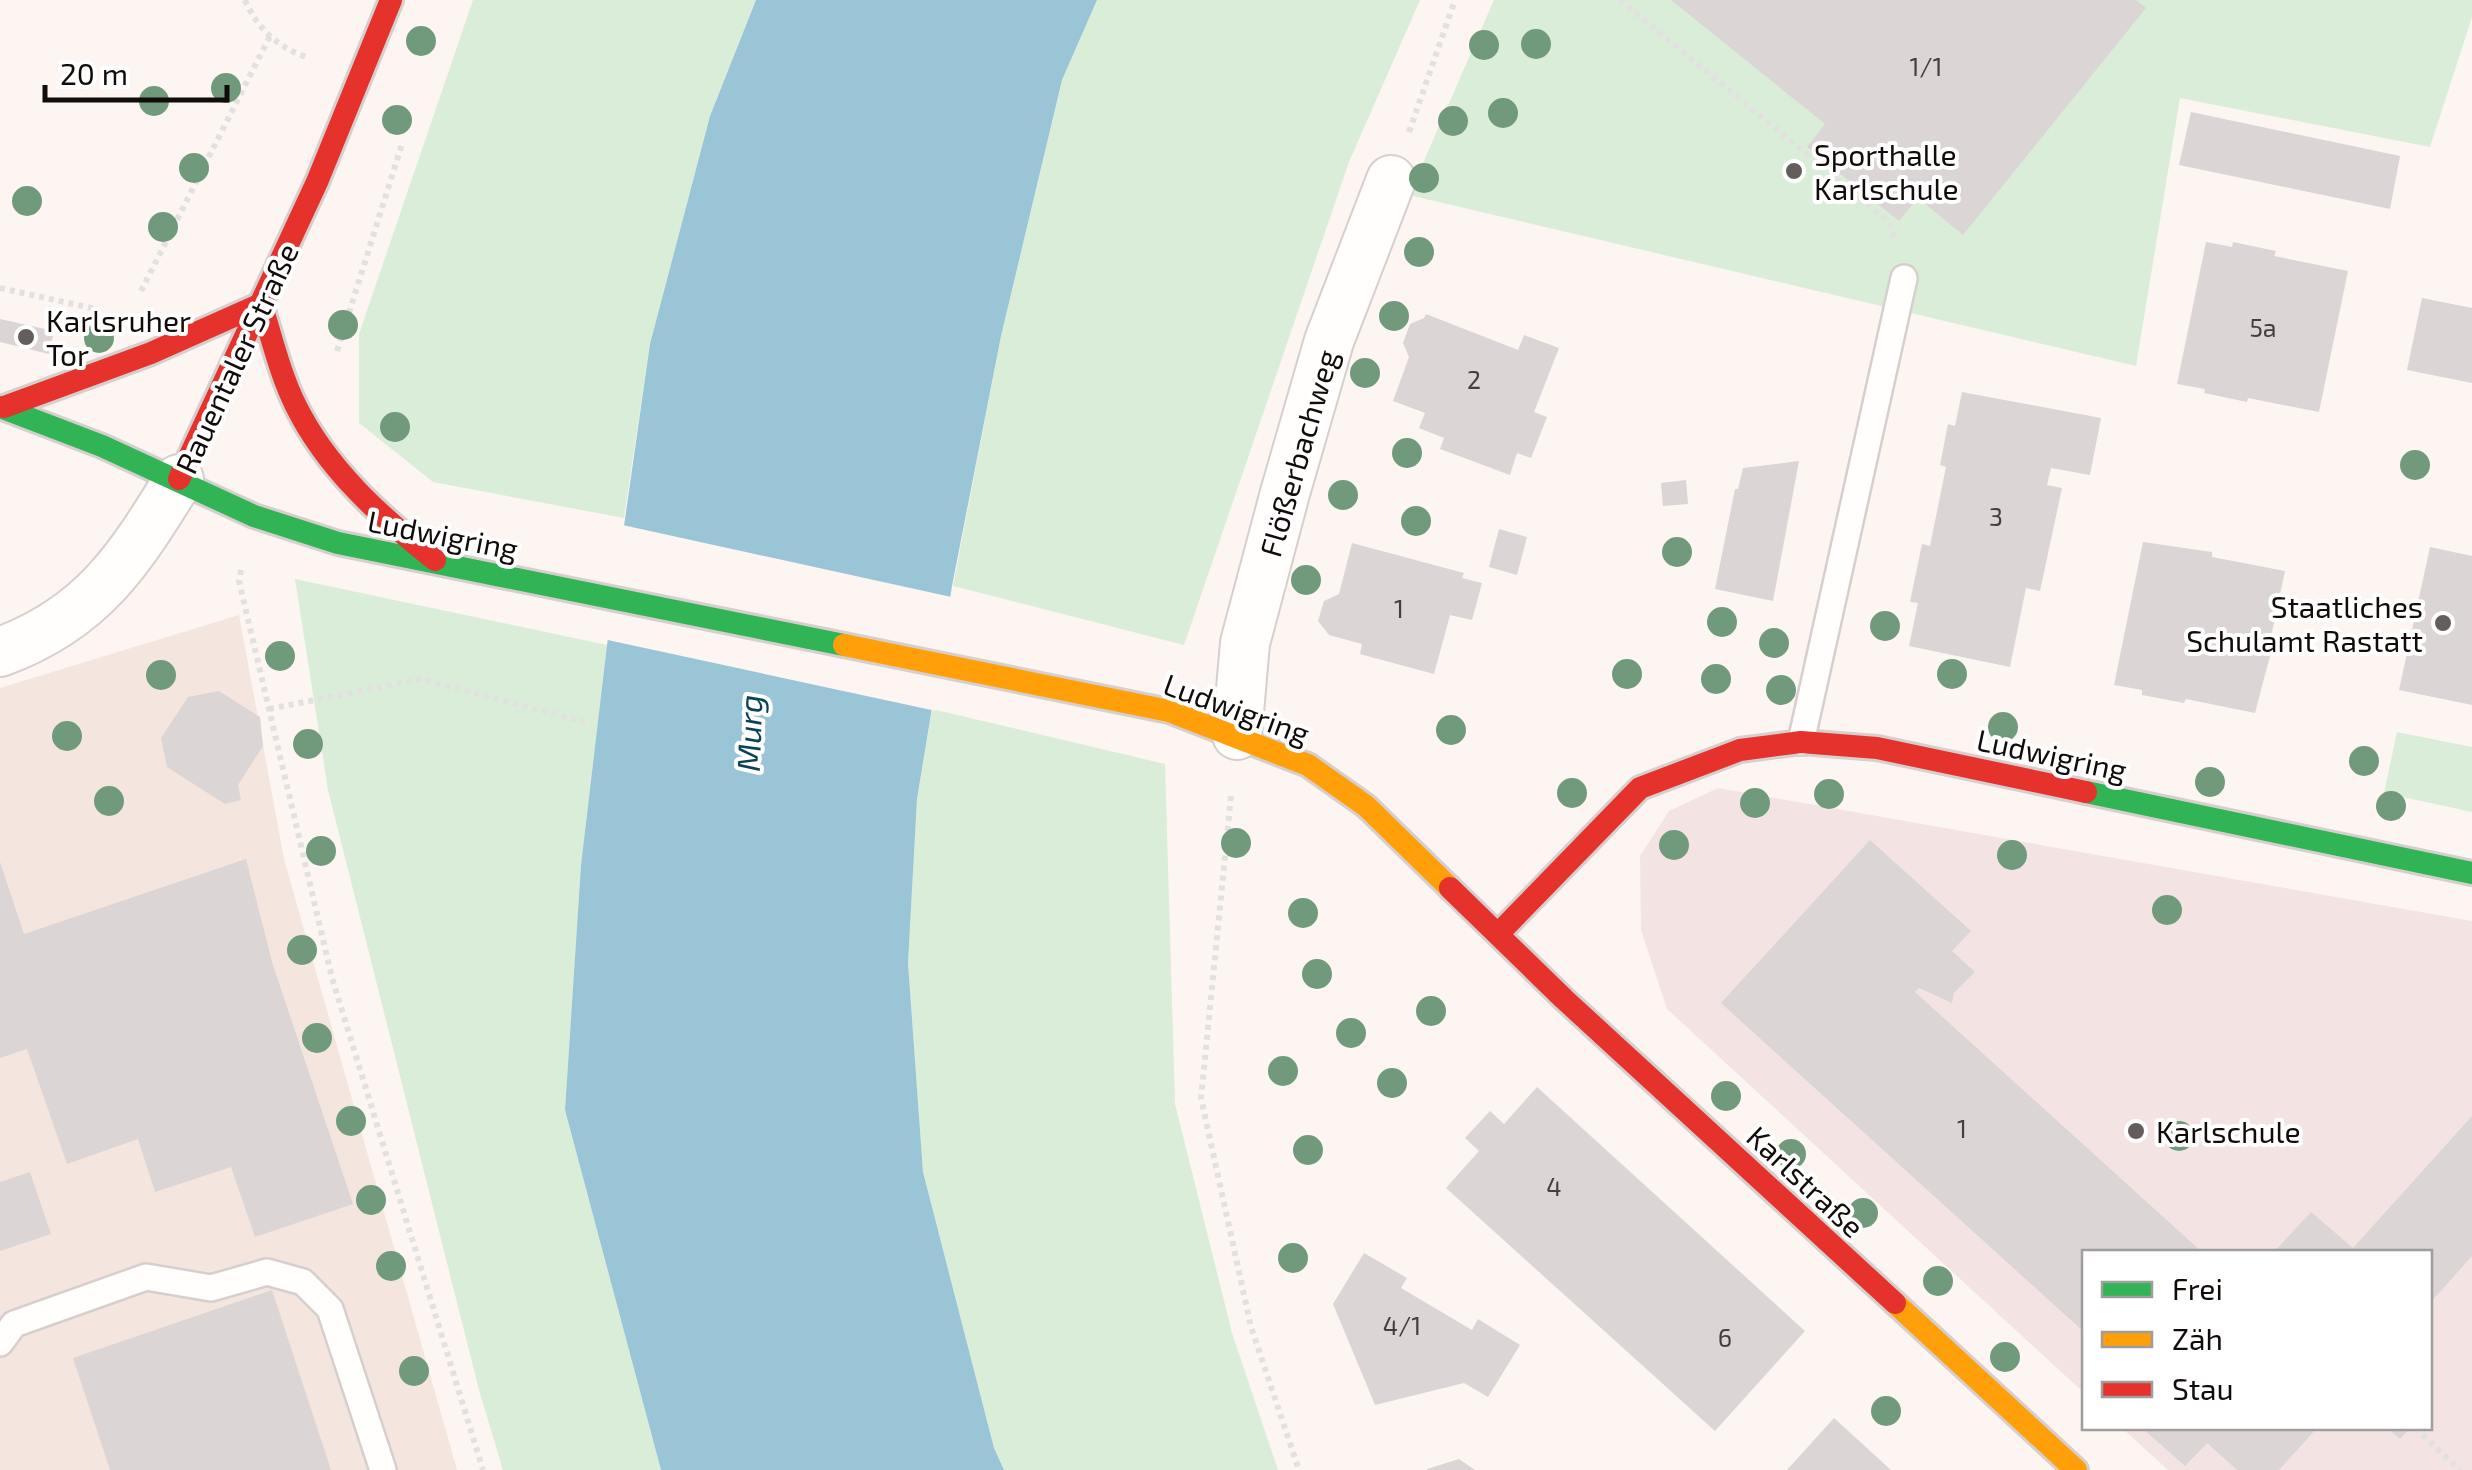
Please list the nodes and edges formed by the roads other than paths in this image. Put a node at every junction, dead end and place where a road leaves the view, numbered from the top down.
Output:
1 (391, 0) edge
2 (1392, 180) road end
3 (1904, 278) road end
4 (261, 304) junction
5 (2, 407) edge
6 (179, 479) junction
7 (440, 564) junction
8 (0, 652) edge
9 (1236, 734) junction
10 (1802, 742) junction
11 (2472, 873) edge
12 (1499, 933) junction
13 (0, 1343) edge
14 (383, 1470) edge
15 (2076, 1470) edge

1 - 4 street, Rauentaler Straße
2 - 9 street, Flößerbachweg
3 - 10 lane
4 - 5 street
4 - 6 street, Rauentaler Straße
4 - 7 street
5 - 6 street, Ludwigring
6 - 7 street, Ludwigring
6 - 8 street, Rauentaler Straße
7 - 9 street, Ludwigring
9 - 12 street, Ludwigring
10 - 11 street, Ludwigring
10 - 12 street, Ludwigring
12 - 15 street, Karlstraße
13 - 14 lane

